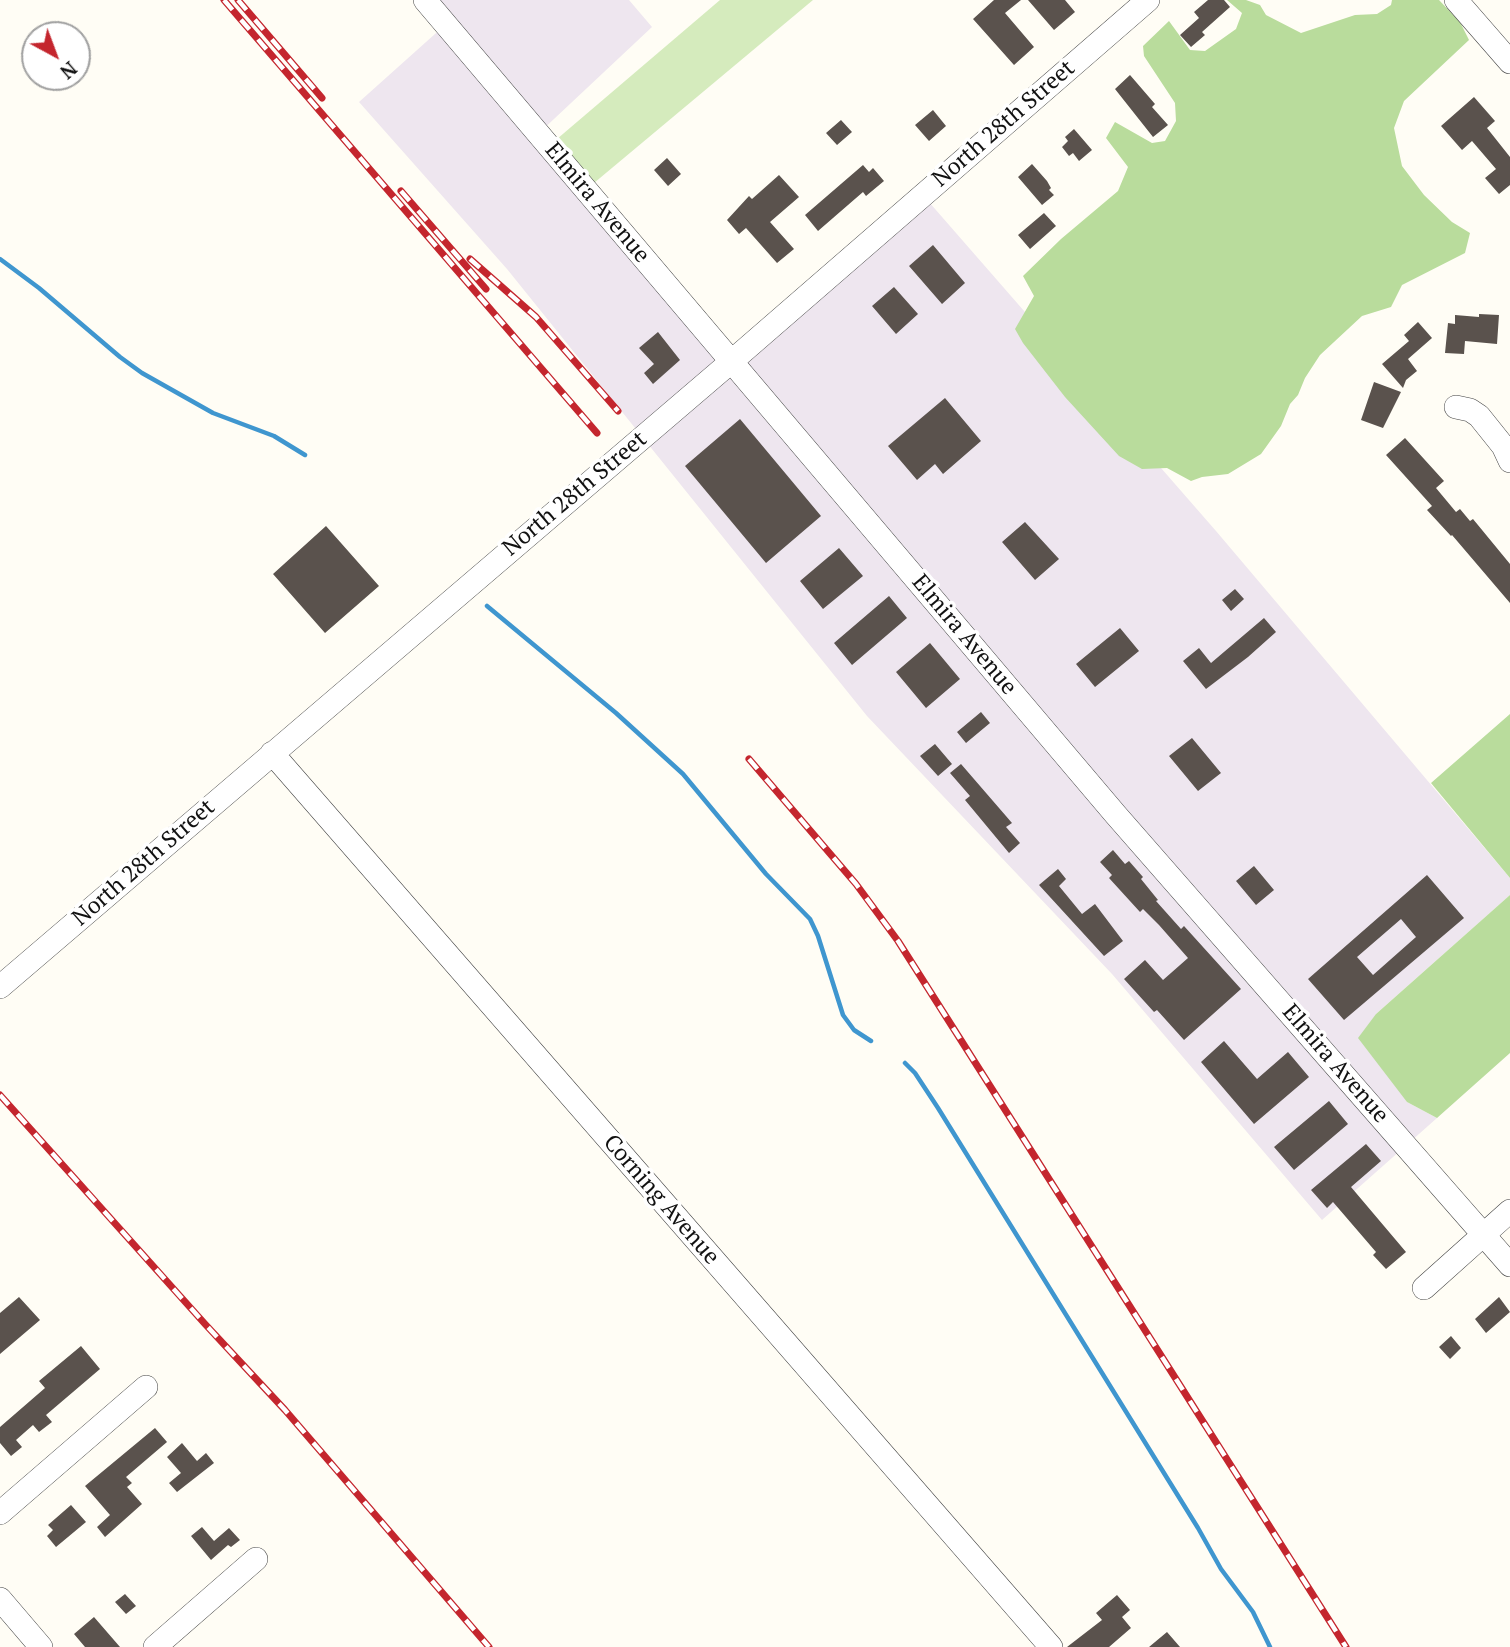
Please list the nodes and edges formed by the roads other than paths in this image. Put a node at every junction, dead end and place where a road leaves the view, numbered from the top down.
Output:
1 (425, 0) edge
2 (1148, 0) edge
3 (1456, 0) edge
4 (1510, 62) edge
5 (732, 361) junction
6 (1456, 407) dead end
7 (1510, 461) edge
8 (272, 753) junction
9 (0, 987) edge
10 (1510, 1212) edge
11 (1484, 1234) junction
12 (1510, 1265) edge
13 (1424, 1288) dead end
14 (146, 1387) dead end
15 (0, 1513) edge
16 (256, 1559) dead end
17 (0, 1599) edge
18 (41, 1647) edge
19 (155, 1647) edge
20 (1051, 1647) edge

1 - 5 street, Elmira Avenue
2 - 5 street, North 28th Street
3 - 4 street
5 - 8 street, North 28th Street
5 - 11 street, Elmira Avenue
6 - 7 street
8 - 9 street, North 28th Street
8 - 20 street, Corning Avenue
10 - 11 street
11 - 12 street, Elmira Avenue
11 - 13 street
14 - 15 street
16 - 19 street
17 - 18 street

